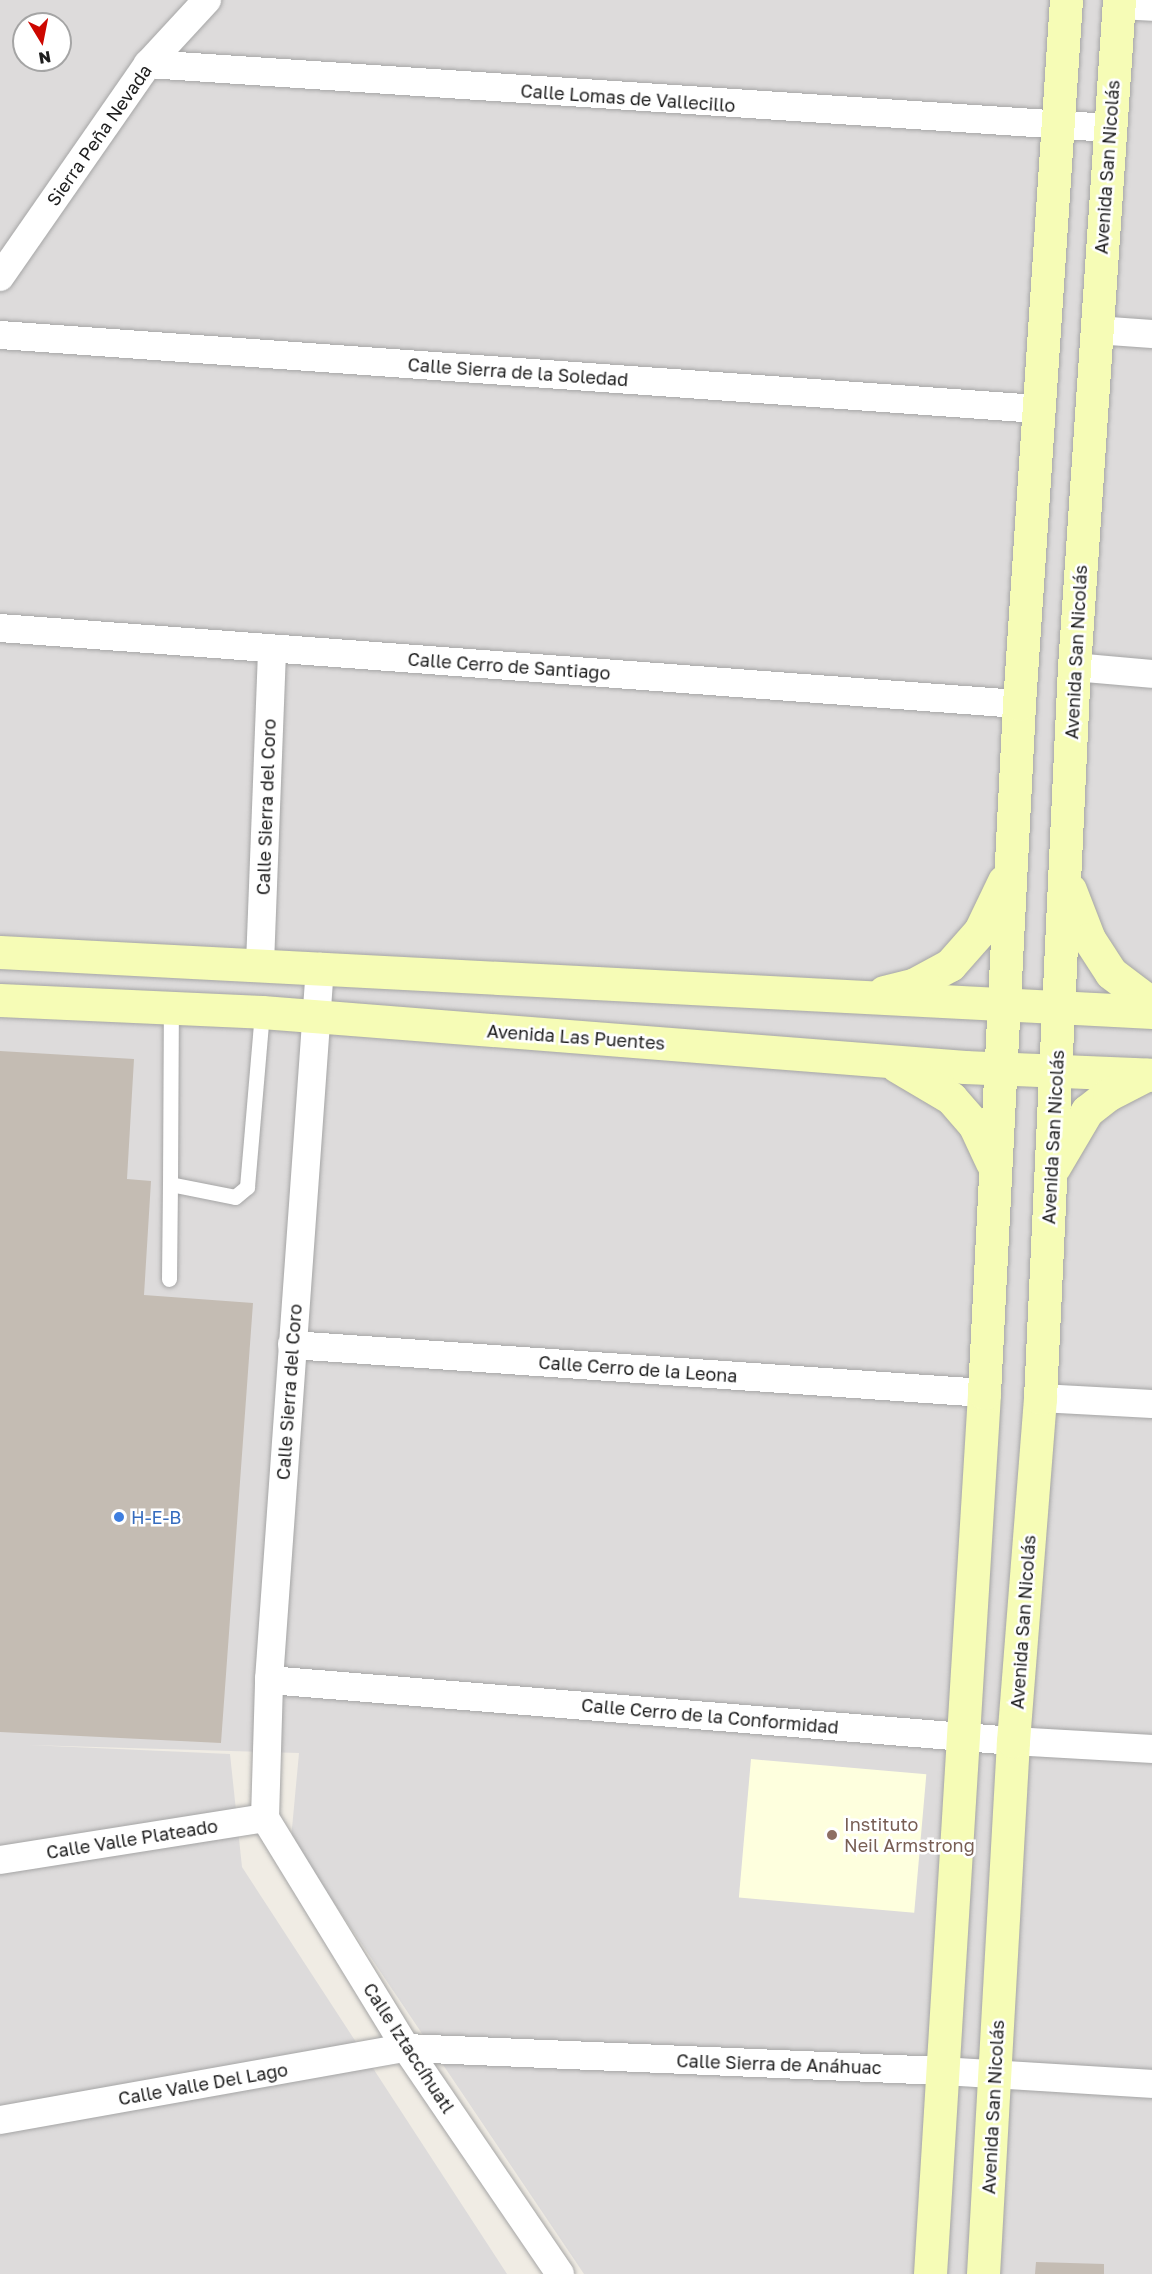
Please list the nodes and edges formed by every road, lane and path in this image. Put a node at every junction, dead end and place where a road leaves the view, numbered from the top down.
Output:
1 (207, 0) edge
2 (1066, 0) edge
3 (1119, 3) edge
4 (1152, 7) edge
5 (148, 64) junction
6 (1058, 127) junction
7 (1108, 128) junction
8 (0, 277) edge
9 (1096, 330) junction
10 (1152, 334) edge
11 (0, 335) edge
12 (1037, 409) junction
13 (0, 628) edge
14 (272, 649) junction
15 (1074, 667) junction
16 (1152, 674) edge
17 (1019, 704) junction
18 (1011, 865) junction
19 (1065, 869) junction
20 (0, 952) edge
21 (178, 962) junction
22 (260, 964) junction
23 (320, 967) junction
24 (0, 973) edge
25 (860, 997) junction
26 (0, 1000) edge
27 (1152, 1004) edge
28 (1004, 1006) junction
29 (1059, 1006) junction
30 (171, 1008) junction
31 (262, 1012) junction
32 (1152, 1012) edge
33 (316, 1017) junction
34 (887, 1061) junction
35 (999, 1069) junction
36 (1057, 1070) junction
37 (1149, 1075) edge
38 (994, 1166) junction
39 (1051, 1172) junction
40 (170, 1184) junction
41 (169, 1279) dead end
42 (292, 1345) junction
43 (984, 1393) junction
44 (1040, 1398) junction
45 (1152, 1404) edge
46 (269, 1680) junction
47 (964, 1737) junction
48 (1013, 1741) junction
49 (1152, 1749) edge
50 (265, 1818) junction
51 (0, 1860) edge
52 (406, 2048) junction
53 (942, 2071) junction
54 (995, 2074) junction
55 (1152, 2084) edge
56 (0, 2120) edge
57 (560, 2274) edge
58 (930, 2274) edge
59 (983, 2274) edge

1 - 5 street, Sierra Peña Nevada
2 - 6 street
3 - 4 street
3 - 7 street, Avenida San Nicolás
5 - 6 street, Calle Lomas de Vallecillo
5 - 8 street, Sierra Peña Nevada
6 - 7 street, Calle Lomas de Vallecillo
6 - 12 street
7 - 9 street, Avenida San Nicolás
9 - 10 street
9 - 15 street, Avenida San Nicolás
11 - 12 street, Calle Sierra de la Soledad
12 - 17 street
13 - 14 street, Calle Cerro de Santiago
14 - 17 street, Calle Cerro de Santiago
14 - 22 street, Calle Sierra del Coro
15 - 16 street
15 - 19 street, Avenida San Nicolás
17 - 18 street
18 - 25 street
18 - 28 street
19 - 27 street
19 - 29 street, Avenida San Nicolás
20 - 21 street
21 - 22 street
21 - 24 street
22 - 23 street
23 - 25 street
23 - 33 street, Calle Sierra del Coro
25 - 28 street
26 - 30 street, Avenida Las Puentes
28 - 29 street
28 - 35 street
29 - 32 street
29 - 36 street, Avenida San Nicolás
30 - 31 street, Avenida Las Puentes
30 - 40 lane
31 - 33 street, Avenida Las Puentes
31 - 40 lane
33 - 34 street, Avenida Las Puentes
33 - 42 street, Calle Sierra del Coro
34 - 35 street, Avenida Las Puentes
34 - 38 street
35 - 36 street, Avenida Las Puentes
35 - 38 street
36 - 37 street, Avenida Las Puentes
36 - 39 street, Avenida San Nicolás
37 - 39 street
38 - 43 street
39 - 44 street, Avenida San Nicolás
40 - 41 lane
42 - 43 street, Calle Cerro de la Leona
42 - 46 street, Calle Sierra del Coro
43 - 47 street
44 - 45 street
44 - 48 street, Avenida San Nicolás
46 - 47 street, Calle Cerro de la Conformidad
46 - 50 street, Calle Sierra del Coro
47 - 48 street, Calle Cerro de la Conformidad
47 - 53 street
48 - 49 street, Calle Cerro de la Conformidad
48 - 54 street, Avenida San Nicolás
50 - 51 street, Calle Valle Plateado
50 - 52 street, Calle Iztaccíhuatl
52 - 53 street, Calle Sierra de Anáhuac
52 - 56 street, Calle Valle Del Lago
52 - 57 street, Calle Iztaccíhuatl
53 - 54 street, Calle Sierra de Anáhuac
53 - 58 street
54 - 55 street, Calle Sierra de Anáhuac
54 - 59 street, Avenida San Nicolás

